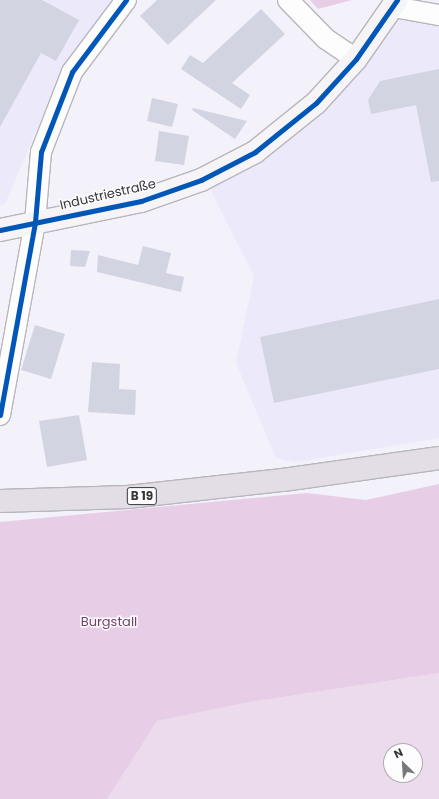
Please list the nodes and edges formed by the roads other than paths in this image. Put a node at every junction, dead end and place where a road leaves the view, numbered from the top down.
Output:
1 (126, 0) edge
2 (288, 0) edge
3 (396, 4) edge
4 (439, 15) edge
5 (356, 59) junction
6 (35, 222) junction
7 (0, 230) edge
8 (0, 415) edge
9 (439, 458) edge
10 (0, 501) edge

1 - 6 street
2 - 5 street
3 - 4 street
3 - 5 street, Industriestraße
5 - 6 street, Industriestraße
6 - 7 street, Industriestraße
6 - 8 street
9 - 10 highway, B 19

